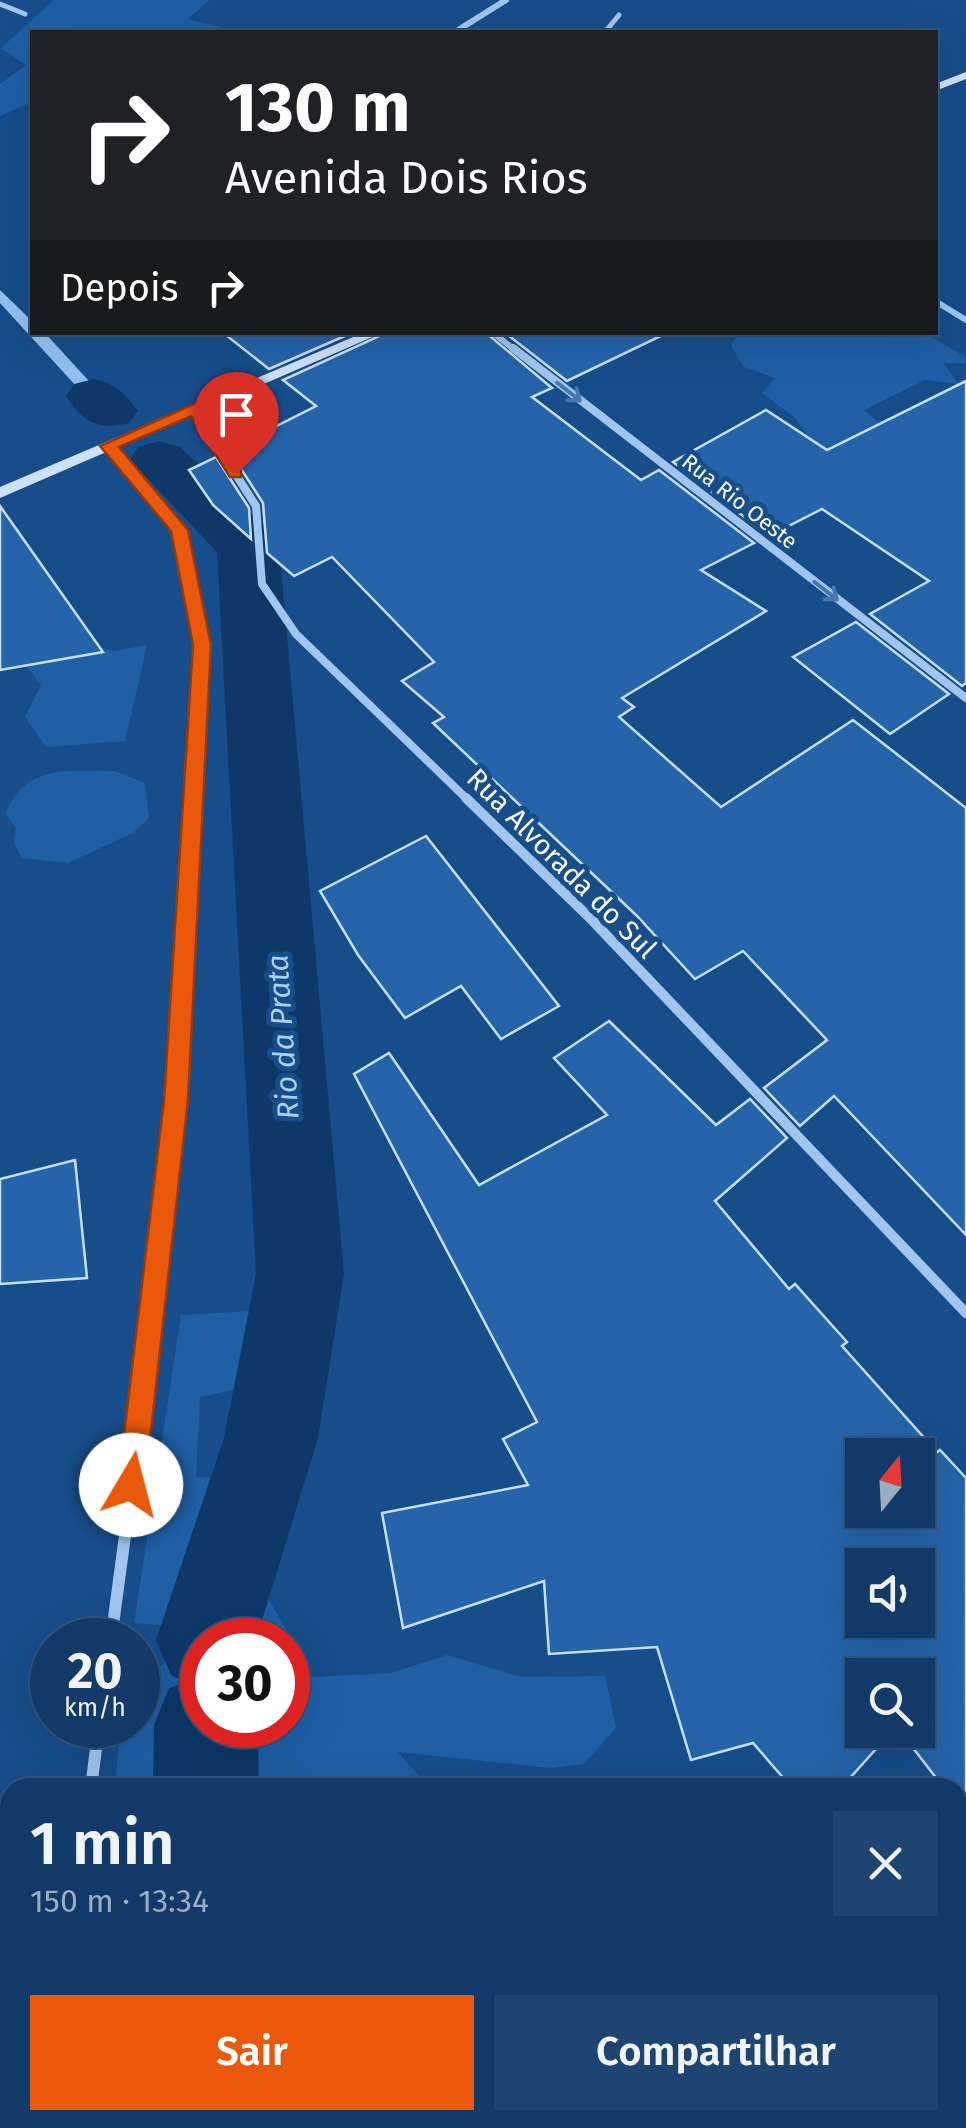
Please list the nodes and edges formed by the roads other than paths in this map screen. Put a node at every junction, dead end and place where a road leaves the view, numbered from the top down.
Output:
1 (506, 0) edge
2 (0, 4) edge
3 (25, 14) dead end
4 (619, 15) dead end
5 (459, 30) edge
6 (606, 30) edge
7 (965, 76) edge
8 (938, 87) edge
9 (938, 303) edge
10 (966, 320) edge
11 (371, 335) edge
12 (496, 335) edge
13 (194, 409) junction
14 (109, 446) junction
15 (0, 493) edge
16 (966, 698) edge
17 (966, 1314) edge
18 (113, 1618) edge
19 (96, 1748) edge
20 (92, 1778) edge

1 - 5 street
2 - 3 lane
4 - 6 lane
7 - 8 main road
9 - 10 street
11 - 13 main road
12 -> 16 street, Rua Rio Oeste
13 - 14 main road
13 - 17 street, Rua Alvorada do Sul
14 - 15 main road
14 - 18 street
19 - 20 street

